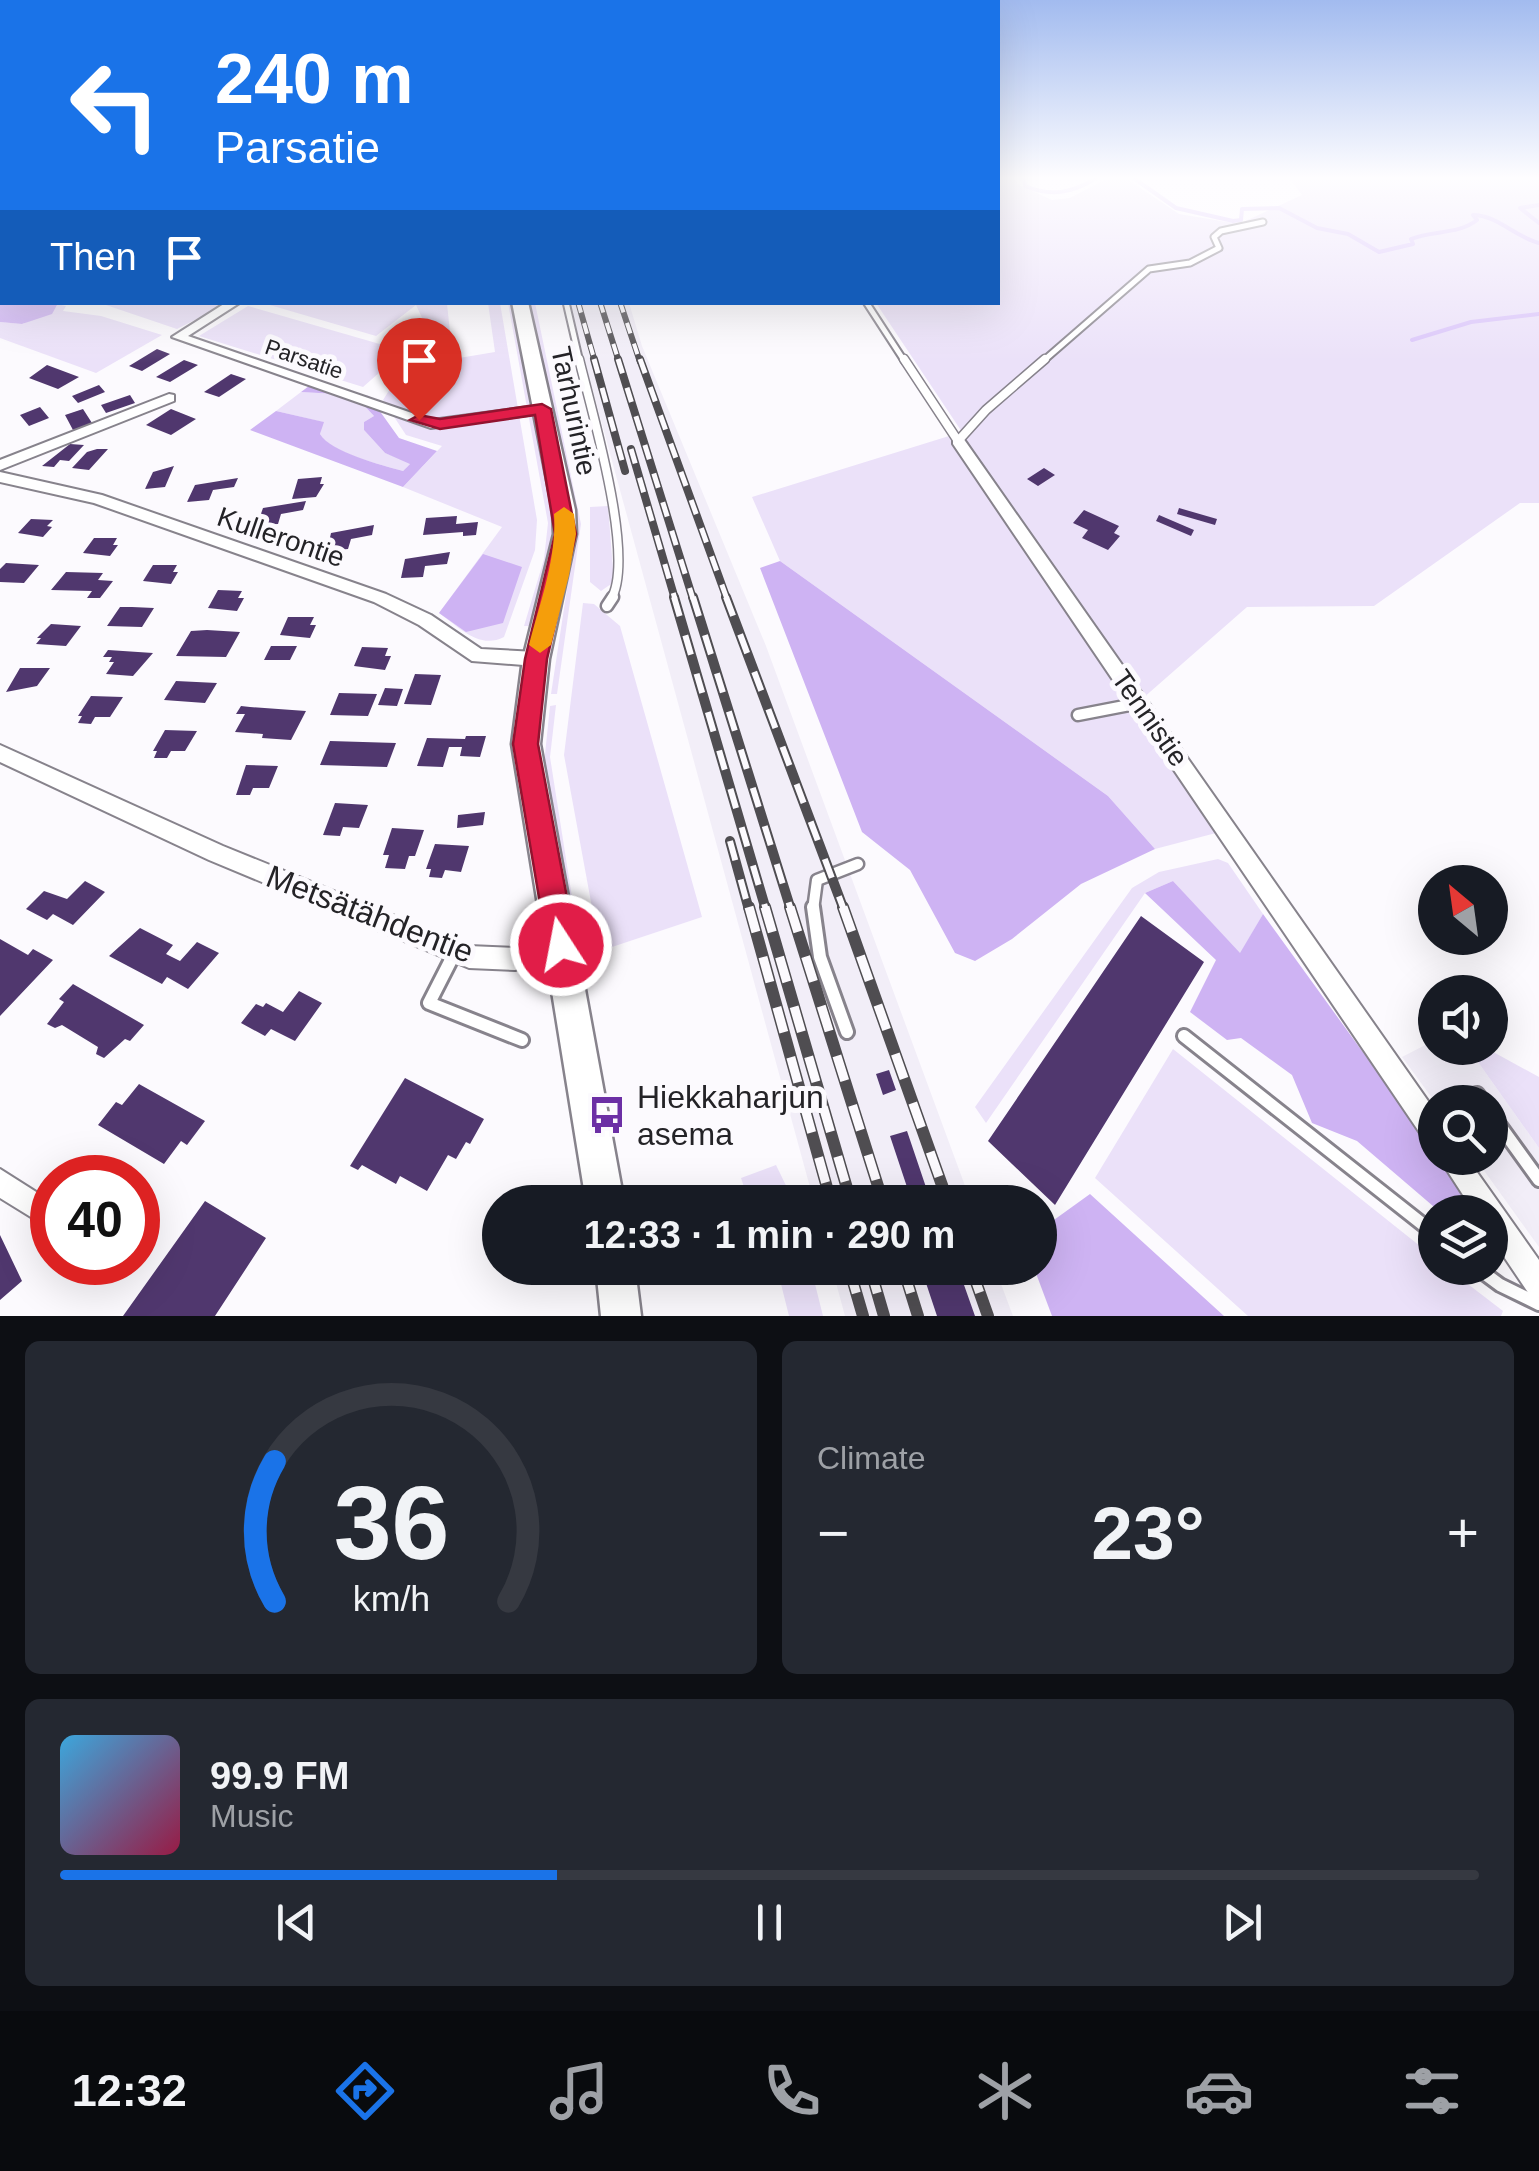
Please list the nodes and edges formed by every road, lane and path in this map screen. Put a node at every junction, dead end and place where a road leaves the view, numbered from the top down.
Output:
1 (1215, 240) edge
2 (231, 305) edge
3 (521, 305) edge
4 (567, 305) edge
5 (868, 305) edge
6 (169, 398) dead end
7 (542, 409) junction
8 (958, 441) junction
9 (0, 466) edge
10 (0, 477) edge
11 (608, 606) dead end
12 (536, 659) junction
13 (1140, 703) junction
14 (1078, 715) dead end
15 (0, 753) edge
16 (858, 864) dead end
17 (561, 945) junction
18 (455, 952) junction
19 (847, 1032) dead end
20 (1184, 1036) dead end
21 (522, 1040) dead end
22 (1418, 1095) edge
23 (1508, 1137) edge
24 (1539, 1180) edge
25 (0, 1182) edge
26 (602, 1185) edge
27 (30, 1202) edge
28 (1418, 1221) edge
29 (1508, 1239) edge
30 (1539, 1284) edge
31 (618, 1285) edge
32 (1500, 1285) edge
33 (1539, 1304) edge
34 (621, 1316) edge

1 - 8 lane
2 - 7 street, Parsatie
3 - 7 street, Tarhurintie
4 - 11 lane
5 - 8 lane, Tennistie
6 - 9 street
7 - 12 street, Tarhurintie
8 - 13 street, Tennistie
10 - 12 street, Kullerontie
12 - 17 street, Tarhurintie
13 - 14 lane
13 - 22 street, Tennistie
15 - 18 street, Metsätähdentie
16 - 19 lane
17 - 18 street, Metsätähdentie
17 - 26 street
18 - 21 lane
20 - 28 lane
23 - 24 lane
25 - 27 street
29 - 30 street
31 - 34 street
32 - 33 lane

